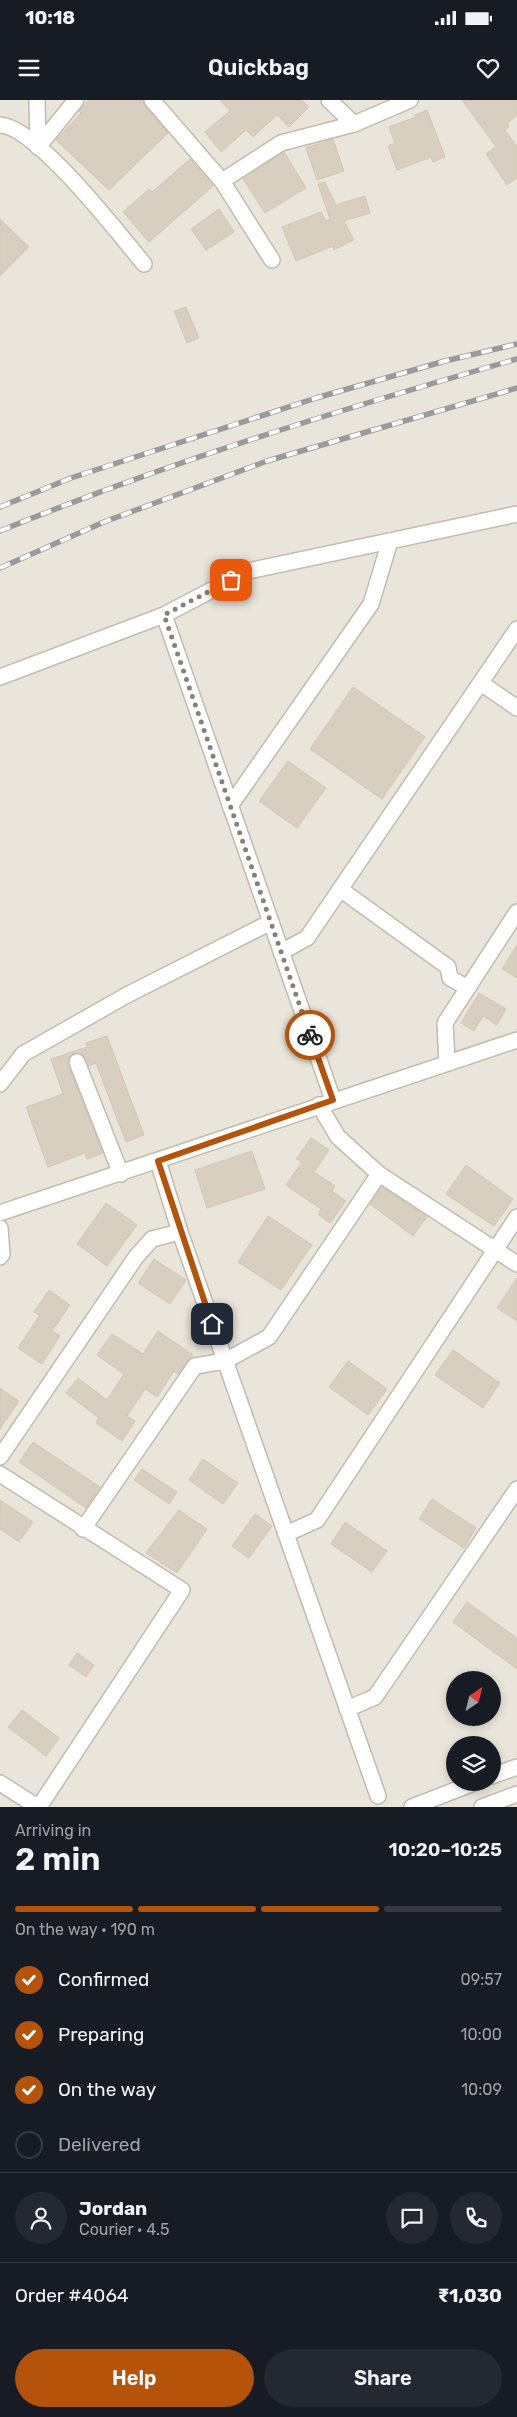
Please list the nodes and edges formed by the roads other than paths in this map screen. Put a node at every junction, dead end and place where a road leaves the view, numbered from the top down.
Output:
1 (37, 100) edge
2 (76, 100) edge
3 (152, 100) edge
4 (329, 100) edge
5 (410, 100) edge
6 (354, 124) junction
7 (0, 125) edge
8 (38, 147) junction
9 (222, 181) junction
10 (272, 260) dead end
11 (144, 264) dead end
12 (517, 514) edge
13 (390, 541) junction
14 (164, 615) junction
15 (517, 629) edge
16 (0, 677) edge
17 (481, 683) junction
18 (517, 708) edge
19 (230, 806) junction
20 (340, 889) junction
21 (517, 912) edge
22 (270, 922) junction
23 (281, 952) junction
24 (468, 988) junction
25 (517, 1040) edge
26 (77, 1062) dead end
27 (448, 1063) junction
28 (0, 1084) edge
29 (326, 1103) junction
30 (158, 1161) junction
31 (121, 1174) junction
32 (380, 1174) junction
33 (0, 1213) edge
34 (517, 1217) edge
35 (0, 1228) edge
36 (180, 1232) junction
37 (495, 1250) junction
38 (0, 1257) edge
39 (517, 1264) edge
40 (225, 1360) junction
41 (0, 1457) edge
42 (0, 1474) edge
43 (517, 1489) edge
44 (83, 1529) junction
45 (286, 1534) junction
46 (348, 1709) junction
47 (517, 1767) edge
48 (501, 1773) edge
49 (0, 1782) edge
50 (453, 1791) edge
51 (517, 1794) edge
52 (378, 1796) dead end
53 (38, 1807) edge
54 (412, 1807) edge
55 (482, 1807) edge

1 - 8 street
2 - 8 street
3 - 9 street
4 - 6 street
5 - 6 street
6 - 9 street
7 - 8 street
8 - 11 street
9 - 10 street
12 - 13 street
13 - 14 street
13 - 19 street
14 - 16 street
14 - 19 street
15 - 17 street
17 - 18 street
17 - 20 street
19 - 22 street
20 - 23 street
20 - 24 street
21 - 24 street
22 - 23 street
22 - 28 street
23 - 29 street
24 - 27 street
25 - 27 street
26 - 31 street
27 - 29 street
29 - 30 street
29 - 32 street
30 - 31 street
30 - 36 street
31 - 33 street
32 - 37 street
32 - 40 street
34 - 37 street
35 - 38 street
36 - 40 street
36 - 41 street
37 - 39 street
37 - 45 street
40 - 44 street
40 - 45 street
42 - 44 street
43 - 46 street
44 - 53 street
45 - 46 street
46 - 52 street
47 - 48 street
49 - 53 street
50 - 54 street
51 - 55 street

